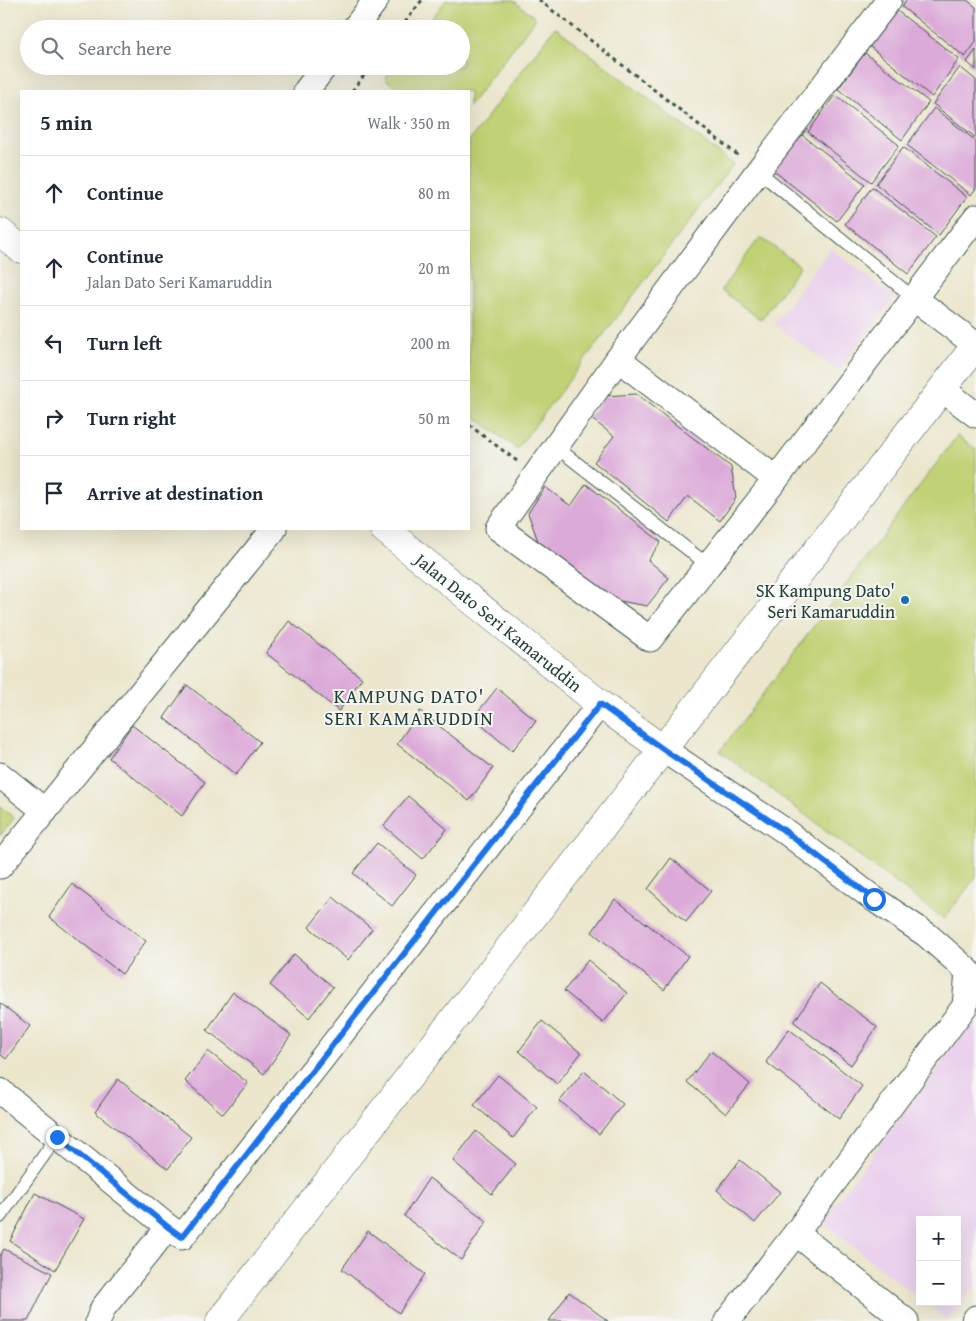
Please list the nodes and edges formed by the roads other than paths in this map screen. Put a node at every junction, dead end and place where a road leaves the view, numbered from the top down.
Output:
1 (889, 0) edge
2 (368, 3) edge
3 (359, 20) edge
4 (318, 75) edge
5 (307, 90) edge
6 (758, 170) junction
7 (976, 217) edge
8 (0, 232) edge
9 (20, 248) edge
10 (915, 299) junction
11 (976, 345) edge
12 (618, 359) junction
13 (942, 389) junction
14 (976, 415) edge
15 (556, 447) junction
16 (776, 479) junction
17 (273, 530) edge
18 (385, 530) edge
19 (708, 565) junction
20 (600, 704) junction
21 (664, 750) junction
22 (0, 776) edge
23 (45, 811) junction
24 (0, 866) edge
25 (0, 1091) edge
26 (57, 1137) junction
27 (0, 1217) edge
28 (168, 1227) junction
29 (796, 1233) junction
30 (976, 1318) edge
31 (98, 1321) edge
32 (220, 1321) edge
33 (727, 1321) edge
34 (906, 1321) edge
35 (974, 1321) edge

1 - 6 street
2 - 3 street
4 - 5 street
6 - 10 lane
6 - 12 street
7 - 10 street
8 - 9 street
10 - 11 street
10 - 16 street
11 - 13 street
12 - 15 street
12 - 16 street
13 - 14 street
13 - 21 street
15 - 19 lane
15 - 19 street
16 - 19 street
17 - 23 street
18 - 20 street, Jalan Dato Seri Kamaruddin
20 - 21 street, Jalan Dato Seri Kamaruddin
20 - 28 street
21 - 29 street
21 - 32 street
22 - 23 street
23 - 24 street
25 - 26 street
26 - 27 lane
26 - 28 street
28 - 31 street
29 - 33 street
29 - 34 street
30 - 35 street

